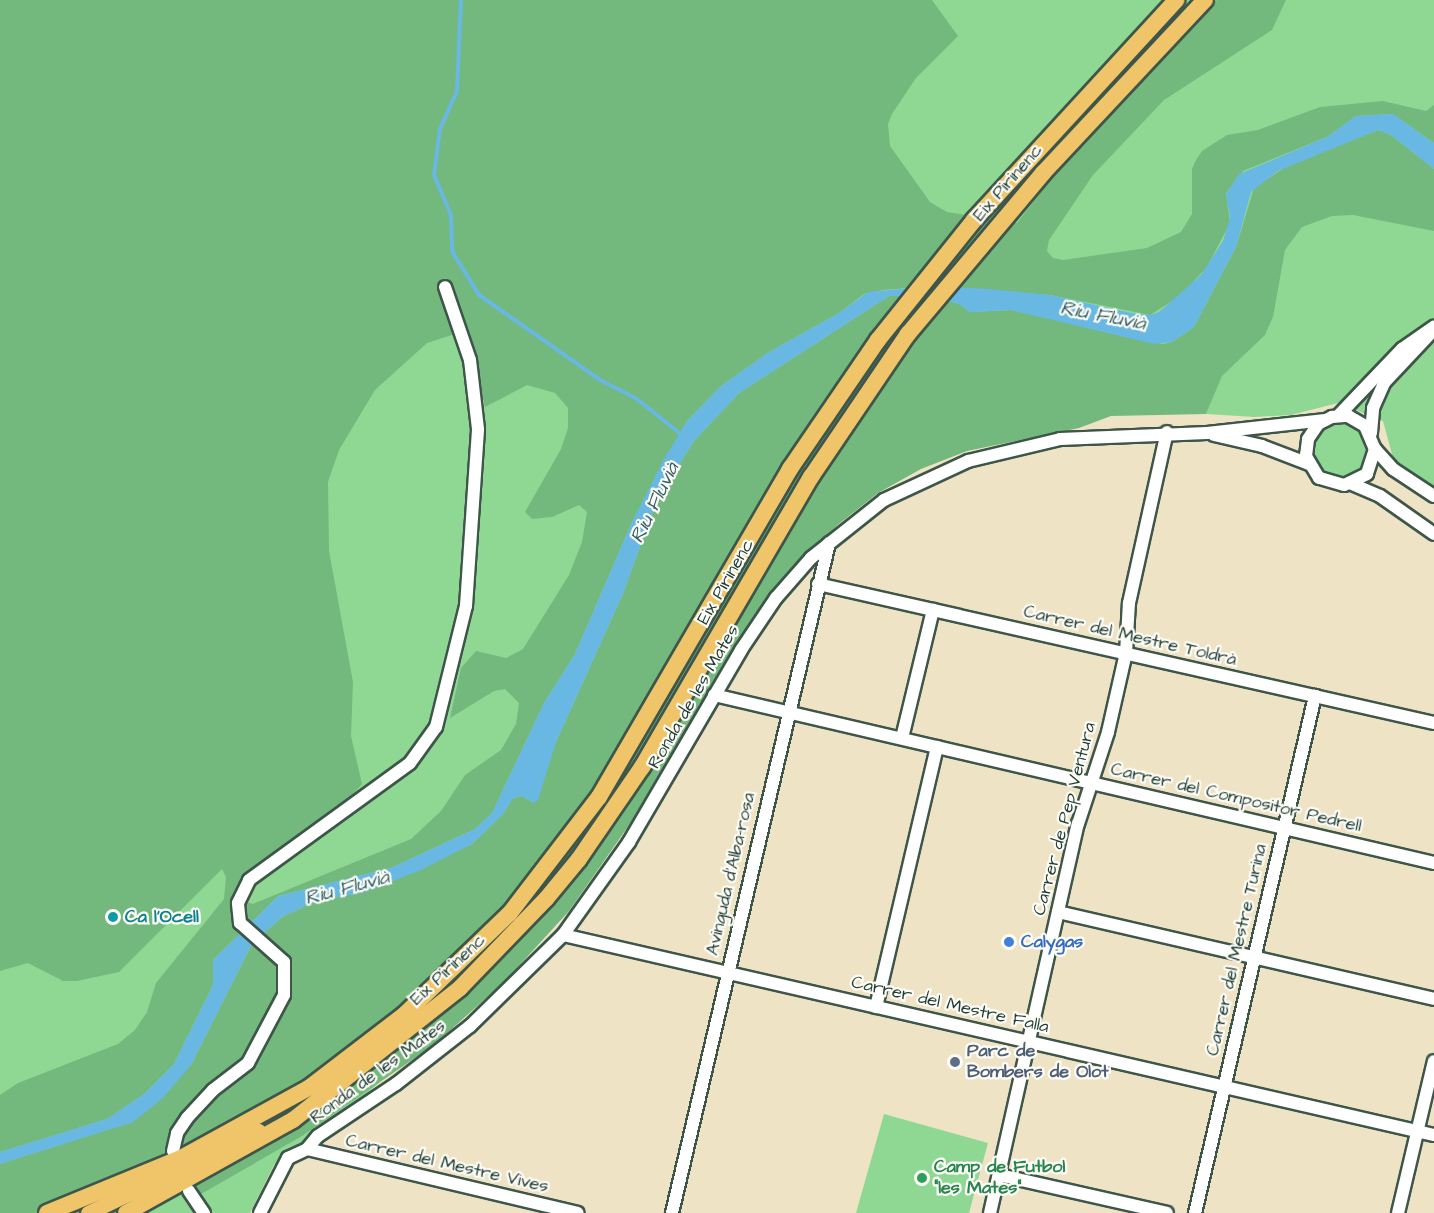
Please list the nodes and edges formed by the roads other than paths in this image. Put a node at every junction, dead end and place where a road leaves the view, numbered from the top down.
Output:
1 (1176, 0) edge
2 (1205, 0) edge
3 (445, 286) dead end
4 (1434, 328) edge
5 (1338, 416) junction
6 (1325, 420) junction
7 (1167, 432) junction
8 (1207, 433) junction
9 (1371, 433) junction
10 (1376, 449) junction
11 (1309, 464) junction
12 (1352, 484) junction
13 (1434, 496) edge
14 (1434, 534) edge
15 (829, 543) junction
16 (819, 584) junction
17 (933, 610) junction
18 (1126, 653) junction
19 (714, 694) junction
20 (1315, 696) junction
21 (788, 712) junction
22 (1434, 723) edge
23 (902, 738) junction
24 (937, 747) junction
25 (1092, 783) junction
26 (1284, 828) junction
27 (1434, 863) edge
28 (1058, 912) junction
29 (563, 934) junction
30 (1254, 958) junction
31 (727, 972) junction
32 (1434, 999) edge
33 (876, 1006) junction
34 (1029, 1041) junction
35 (1434, 1060) edge
36 (1224, 1086) junction
37 (312, 1095) junction
38 (1418, 1131) junction
39 (1434, 1135) edge
40 (307, 1149) junction
41 (173, 1151) dead end
42 (999, 1175) junction
43 (189, 1191) dead end
44 (47, 1213) edge
45 (88, 1213) edge
46 (126, 1213) edge
47 (204, 1213) edge
48 (260, 1213) edge
49 (578, 1213) edge
50 (672, 1213) edge
51 (990, 1213) edge
52 (1167, 1213) edge
53 (1195, 1213) edge
54 (1398, 1213) edge

1 - 37 highway, Eix Pirinenc
2 - 37 highway, Eix Pirinenc
3 - 41 street
4 - 5 street
4 - 9 street
5 - 6 street
5 - 9 street
6 - 8 street, Ronda de les Mates
6 - 11 street
7 - 8 street, Ronda de les Mates
7 - 15 street, Ronda de les Mates
7 - 18 street, Carrer de Pep Ventura
8 - 11 street, Ronda de les Mates
9 - 10 street
10 - 12 street
10 - 13 street
11 - 12 street
12 - 14 street
15 - 16 street, Avinguda d'Alba-rosa
15 - 19 street, Ronda de les Mates
16 - 17 street, Carrer del Mestre Toldrà
16 - 21 street, Avinguda d'Alba-rosa
17 - 18 street, Carrer del Mestre Toldrà
17 - 23 street
18 - 20 street, Carrer del Mestre Toldrà
18 - 25 street, Carrer de Pep Ventura
19 - 21 street, Carrer del Compositor Pedrell
19 - 29 street, Ronda de les Mates
20 - 22 street, Carrer del Mestre Toldrà
20 - 26 street, Carrer del Mestre Turina
21 - 23 street, Carrer del Compositor Pedrell
21 - 31 street, Avinguda d'Alba-rosa
23 - 24 street, Carrer del Compositor Pedrell
24 - 25 street, Carrer del Compositor Pedrell
24 - 33 street
25 - 26 street, Carrer del Compositor Pedrell
25 - 28 street, Carrer de Pep Ventura
26 - 27 street, Carrer del Compositor Pedrell
26 - 30 street, Carrer del Mestre Turina
28 - 30 street
28 - 34 street, Carrer de Pep Ventura
29 - 31 street, Carrer del Mestre Falla
29 - 40 street, Ronda de les Mates
30 - 32 street
30 - 36 street, Carrer del Mestre Turina
31 - 33 street, Carrer del Mestre Falla
31 - 50 street, Avinguda d'Alba-rosa
33 - 34 street, Carrer del Mestre Falla
34 - 36 street, Carrer del Mestre Falla
34 - 42 street, Carrer de Pep Ventura
35 - 38 street
36 - 38 street, Carrer del Mestre Falla
36 - 53 street, Carrer del Mestre Turina
37 - 44 highway
37 - 45 main road, Eix Pirinenc
37 - 46 highway
38 - 39 street, Carrer del Mestre Falla
38 - 54 street
40 - 48 street, Ronda de les Mates
40 - 49 street, Carrer del Mestre Vives
42 - 51 street, Carrer de Pep Ventura
42 - 52 street
43 - 47 street

